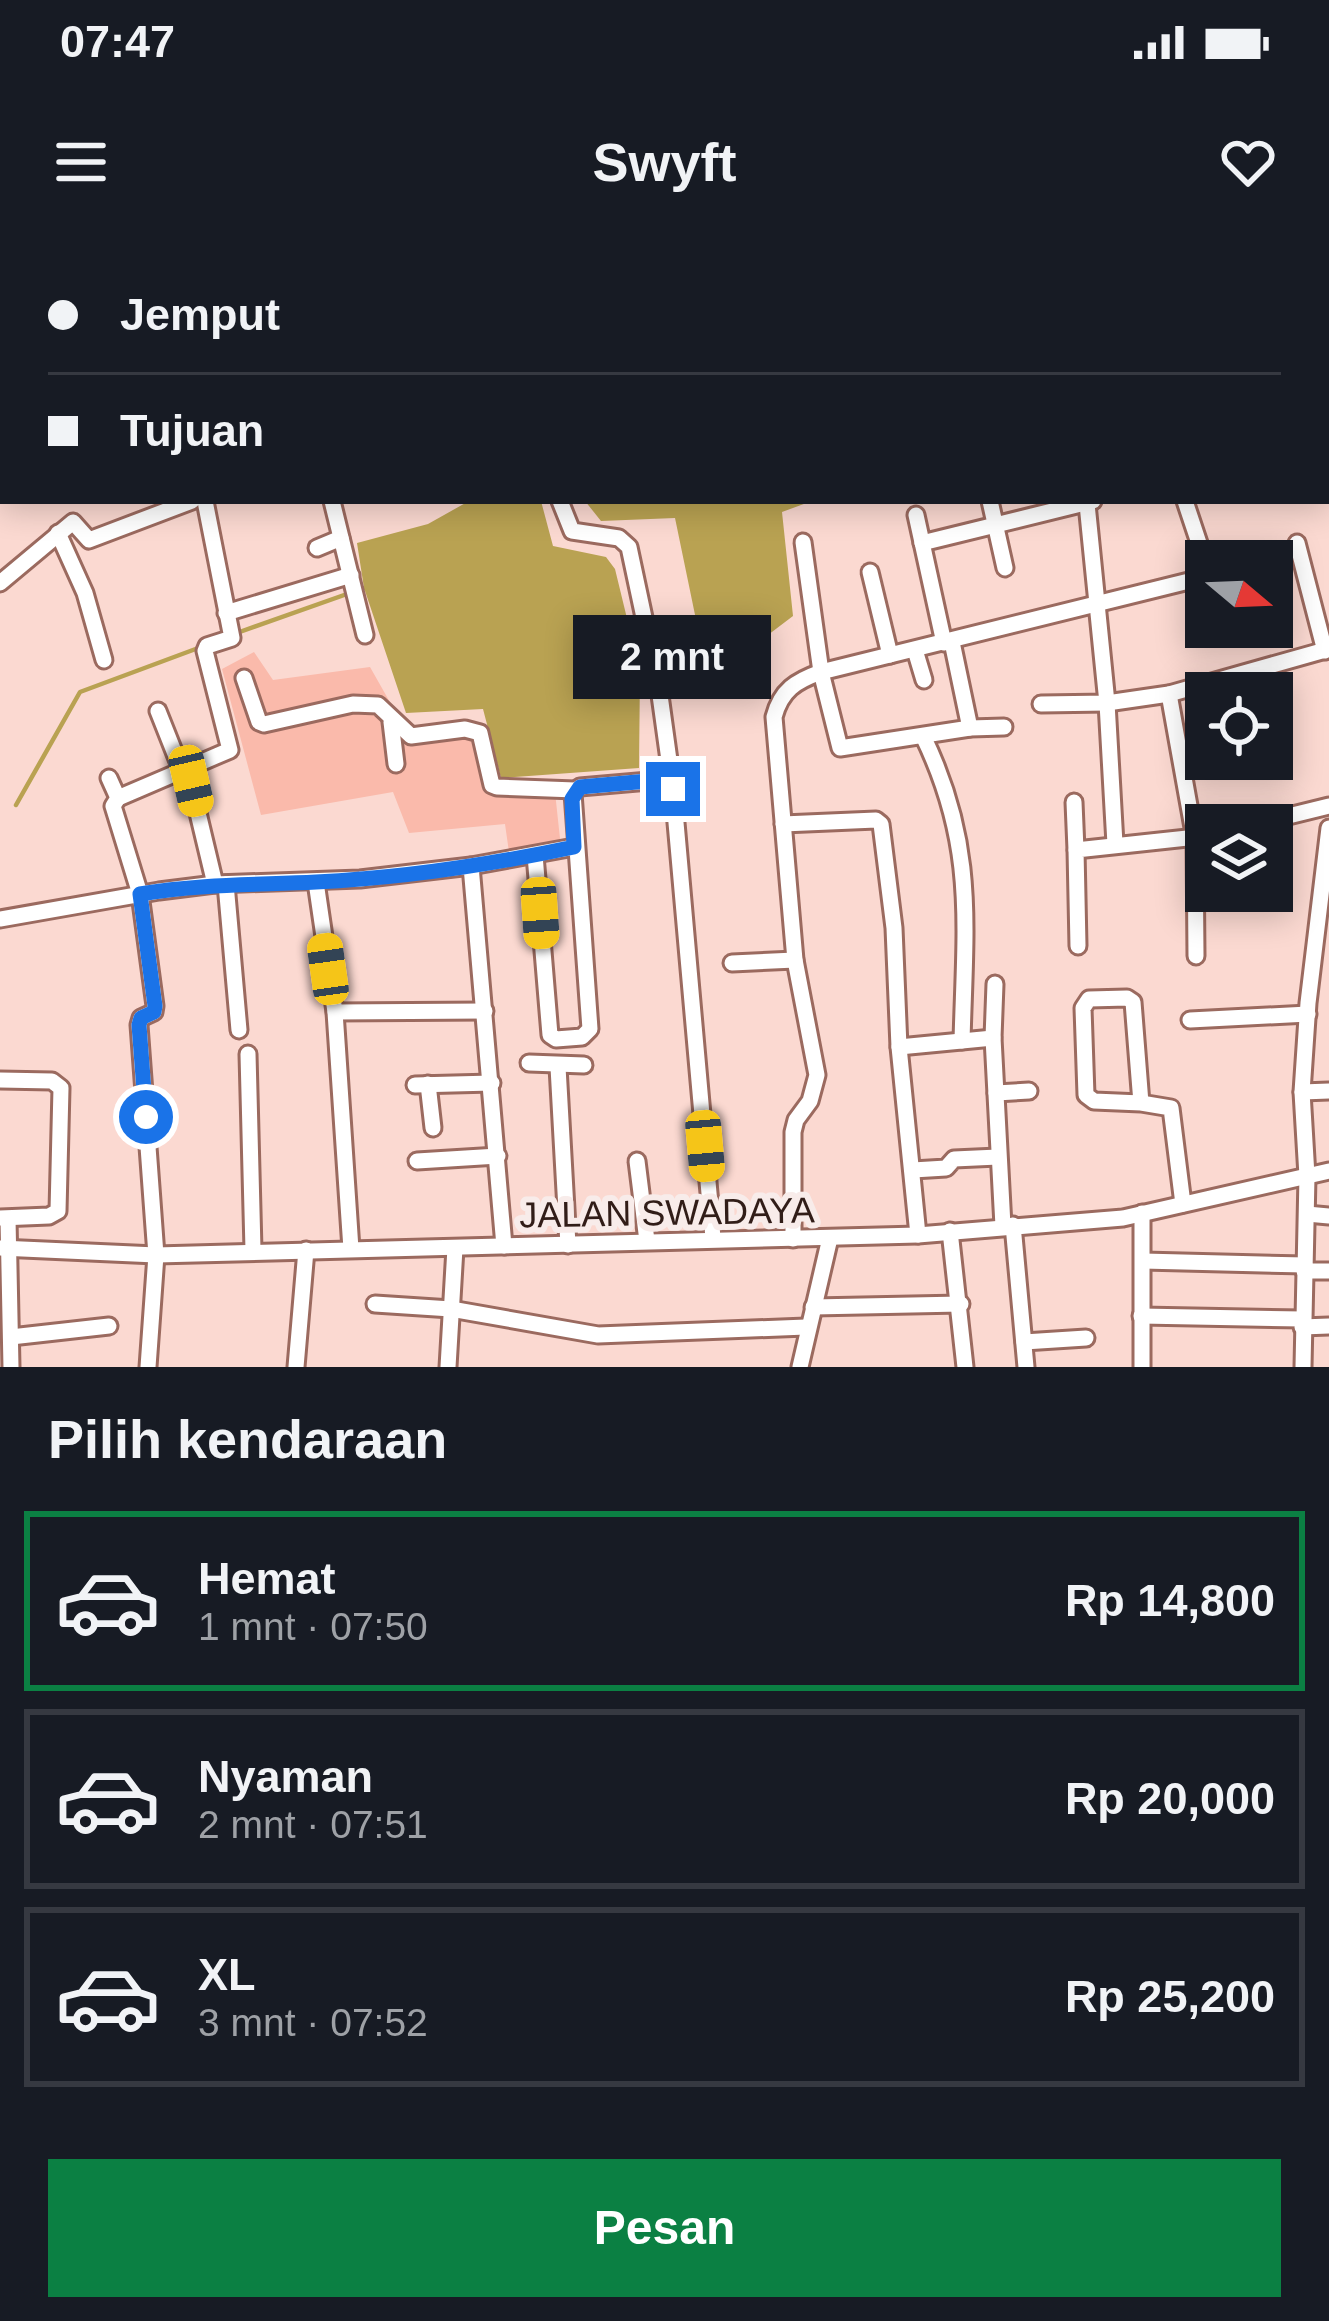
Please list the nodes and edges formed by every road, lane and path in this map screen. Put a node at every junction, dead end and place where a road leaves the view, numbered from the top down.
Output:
1 (184, 504) edge
2 (206, 504) edge
3 (333, 504) edge
4 (561, 504) edge
5 (991, 504) edge
6 (1090, 504) edge
7 (1186, 504) edge
8 (1054, 507) edge
9 (916, 515) dead end
10 (996, 526) junction
11 (58, 533) junction
12 (341, 538) junction
13 (1198, 540) edge
14 (803, 542) dead end
15 (922, 543) junction
16 (1297, 543) dead end
17 (317, 548) dead end
18 (1005, 568) dead end
19 (871, 572) dead end
20 (352, 578) junction
21 (1185, 582) edge
22 (0, 583) edge
23 (1097, 607) junction
24 (226, 615) junction
25 (365, 635) dead end
26 (948, 643) junction
27 (915, 650) junction
28 (1327, 650) edge
29 (890, 655) junction
30 (104, 660) dead end
31 (821, 672) junction
32 (244, 678) dead end
33 (924, 680) dead end
34 (1168, 694) junction
35 (1107, 703) junction
36 (1041, 704) dead end
37 (158, 711) dead end
38 (390, 718) junction
39 (1004, 727) dead end
40 (970, 728) junction
41 (922, 736) junction
42 (397, 764) dead end
43 (184, 768) junction
44 (109, 778) dead end
45 (671, 779) junction
46 (575, 790) junction
47 (116, 802) junction
48 (1073, 802) dead end
49 (1192, 804) edge
50 (1329, 806) edge
51 (92, 811) dead end
52 (1293, 815) edge
53 (783, 824) junction
54 (1329, 828) edge
55 (1185, 839) edge
56 (1115, 844) junction
57 (574, 847) junction
58 (1076, 850) junction
59 (535, 855) junction
60 (1327, 865) edge
61 (471, 866) junction
62 (316, 882) junction
63 (220, 884) junction
64 (140, 894) junction
65 (1197, 912) edge
66 (0, 920) edge
67 (1078, 946) dead end
68 (1196, 956) dead end
69 (795, 960) junction
70 (732, 963) dead end
71 (995, 984) dead end
72 (334, 1012) junction
73 (485, 1012) junction
74 (1308, 1014) junction
75 (1190, 1020) dead end
76 (239, 1030) dead end
77 (993, 1038) junction
78 (962, 1041) junction
79 (899, 1047) junction
80 (248, 1054) dead end
81 (529, 1063) dead end
82 (584, 1065) dead end
83 (558, 1067) junction
84 (0, 1080) edge
85 (491, 1083) junction
86 (1329, 1090) edge
87 (1029, 1091) dead end
88 (1302, 1092) junction
89 (996, 1093) junction
90 (1141, 1103) junction
91 (433, 1128) dead end
92 (498, 1156) junction
93 (998, 1157) junction
94 (637, 1160) dead end
95 (417, 1162) dead end
96 (913, 1170) junction
97 (1329, 1171) edge
98 (1307, 1176) junction
99 (1183, 1204) junction
100 (1142, 1213) junction
101 (1306, 1214) junction
102 (1329, 1216) edge
103 (4, 1218) edge
104 (1008, 1226) junction
105 (950, 1232) junction
106 (917, 1234) junction
107 (712, 1238) junction
108 (830, 1238) junction
109 (793, 1239) junction
110 (647, 1241) junction
111 (568, 1245) junction
112 (504, 1246) junction
113 (5, 1248) edge
114 (455, 1248) junction
115 (351, 1249) junction
116 (253, 1250) junction
117 (306, 1250) junction
118 (156, 1255) junction
119 (1143, 1261) junction
120 (1305, 1268) junction
121 (1329, 1271) edge
122 (374, 1304) dead end
123 (961, 1304) junction
124 (813, 1307) junction
125 (451, 1309) junction
126 (1141, 1316) junction
127 (1302, 1323) junction
128 (109, 1326) dead end
129 (1329, 1326) edge
130 (806, 1327) junction
131 (11, 1337) junction
132 (1085, 1338) dead end
133 (1024, 1342) junction
134 (11, 1367) edge
135 (148, 1367) edge
136 (296, 1367) edge
137 (448, 1367) edge
138 (800, 1367) edge
139 (965, 1367) edge
140 (1026, 1367) edge
141 (1142, 1367) edge
142 (1303, 1367) edge

1 - 11 street
2 - 24 street
3 - 12 street
4 - 45 street
5 - 10 street
6 - 23 street
7 - 13 street
8 - 10 street
9 - 15 street
10 - 15 street
10 - 18 street
11 - 22 street
11 - 30 street
12 - 17 street
12 - 20 street
14 - 31 street
15 - 26 street
16 - 28 street
19 - 29 street
20 - 24 street
20 - 25 street
21 - 23 street
23 - 26 street
23 - 35 street
24 - 43 street
26 - 27 street
26 - 40 street
27 - 29 street
27 - 33 street
28 - 34 street
29 - 31 street
31 - 41 street
31 - 53 street
32 - 38 street
34 - 35 street
34 - 49 street
35 - 36 street
35 - 56 street
37 - 43 street
38 - 42 street
38 - 46 street
39 - 40 street
40 - 41 street
41 - 78 street
43 - 47 street
43 - 63 street
44 - 47 street
45 - 46 street
45 - 107 street
46 - 57 street
47 - 51 street
47 - 64 street
48 - 58 street
50 - 52 street
53 - 69 street
53 - 79 street
54 - 60 street
55 - 56 street
56 - 58 street
57 - 59 street
57 - 59 street
58 - 67 street
59 - 61 street
60 - 74 street
61 - 62 street
61 - 73 street
62 - 63 street
62 - 72 street
63 - 64 street
63 - 76 street
64 - 66 street
64 - 118 street
65 - 68 street
69 - 70 street
69 - 109 street
71 - 77 street
72 - 73 street
72 - 115 street
73 - 85 street
74 - 75 street
74 - 88 street
77 - 78 street
77 - 89 street
78 - 79 street
79 - 96 street
80 - 116 street
81 - 83 street
82 - 83 street
83 - 111 street
84 - 103 street
85 - 91 street
85 - 92 street
86 - 88 street
87 - 89 street
88 - 98 street
89 - 93 street
90 - 90 street
90 - 99 street
92 - 95 street
92 - 112 street
93 - 96 street
93 - 104 street
94 - 110 street
96 - 106 street
97 - 98 street, JALAN SWADAYA
98 - 99 street, JALAN SWADAYA
98 - 101 street
99 - 100 street, JALAN SWADAYA
100 - 104 street, JALAN SWADAYA
100 - 119 street
101 - 102 street
101 - 120 street
103 - 113 street
104 - 105 street, JALAN SWADAYA
104 - 133 street
105 - 106 street, JALAN SWADAYA
105 - 123 street
106 - 108 street, JALAN SWADAYA
107 - 109 street, JALAN SWADAYA
107 - 110 street, JALAN SWADAYA
108 - 109 street, JALAN SWADAYA
108 - 124 street
110 - 111 street, JALAN SWADAYA
111 - 112 street, JALAN SWADAYA
112 - 114 street, JALAN SWADAYA
113 - 118 street, JALAN SWADAYA
113 - 131 street
114 - 115 street, JALAN SWADAYA
114 - 125 street
115 - 117 street, JALAN SWADAYA
116 - 117 street, JALAN SWADAYA
116 - 118 street, JALAN SWADAYA
117 - 136 street
118 - 135 street
119 - 120 street
119 - 126 street
120 - 121 street
120 - 127 street
122 - 125 street
123 - 124 street
123 - 139 street
124 - 130 street
125 - 130 street
125 - 137 street
126 - 127 street
126 - 141 street
127 - 129 street
127 - 142 street
128 - 131 street
130 - 138 street
131 - 134 street
132 - 133 street
133 - 140 street

